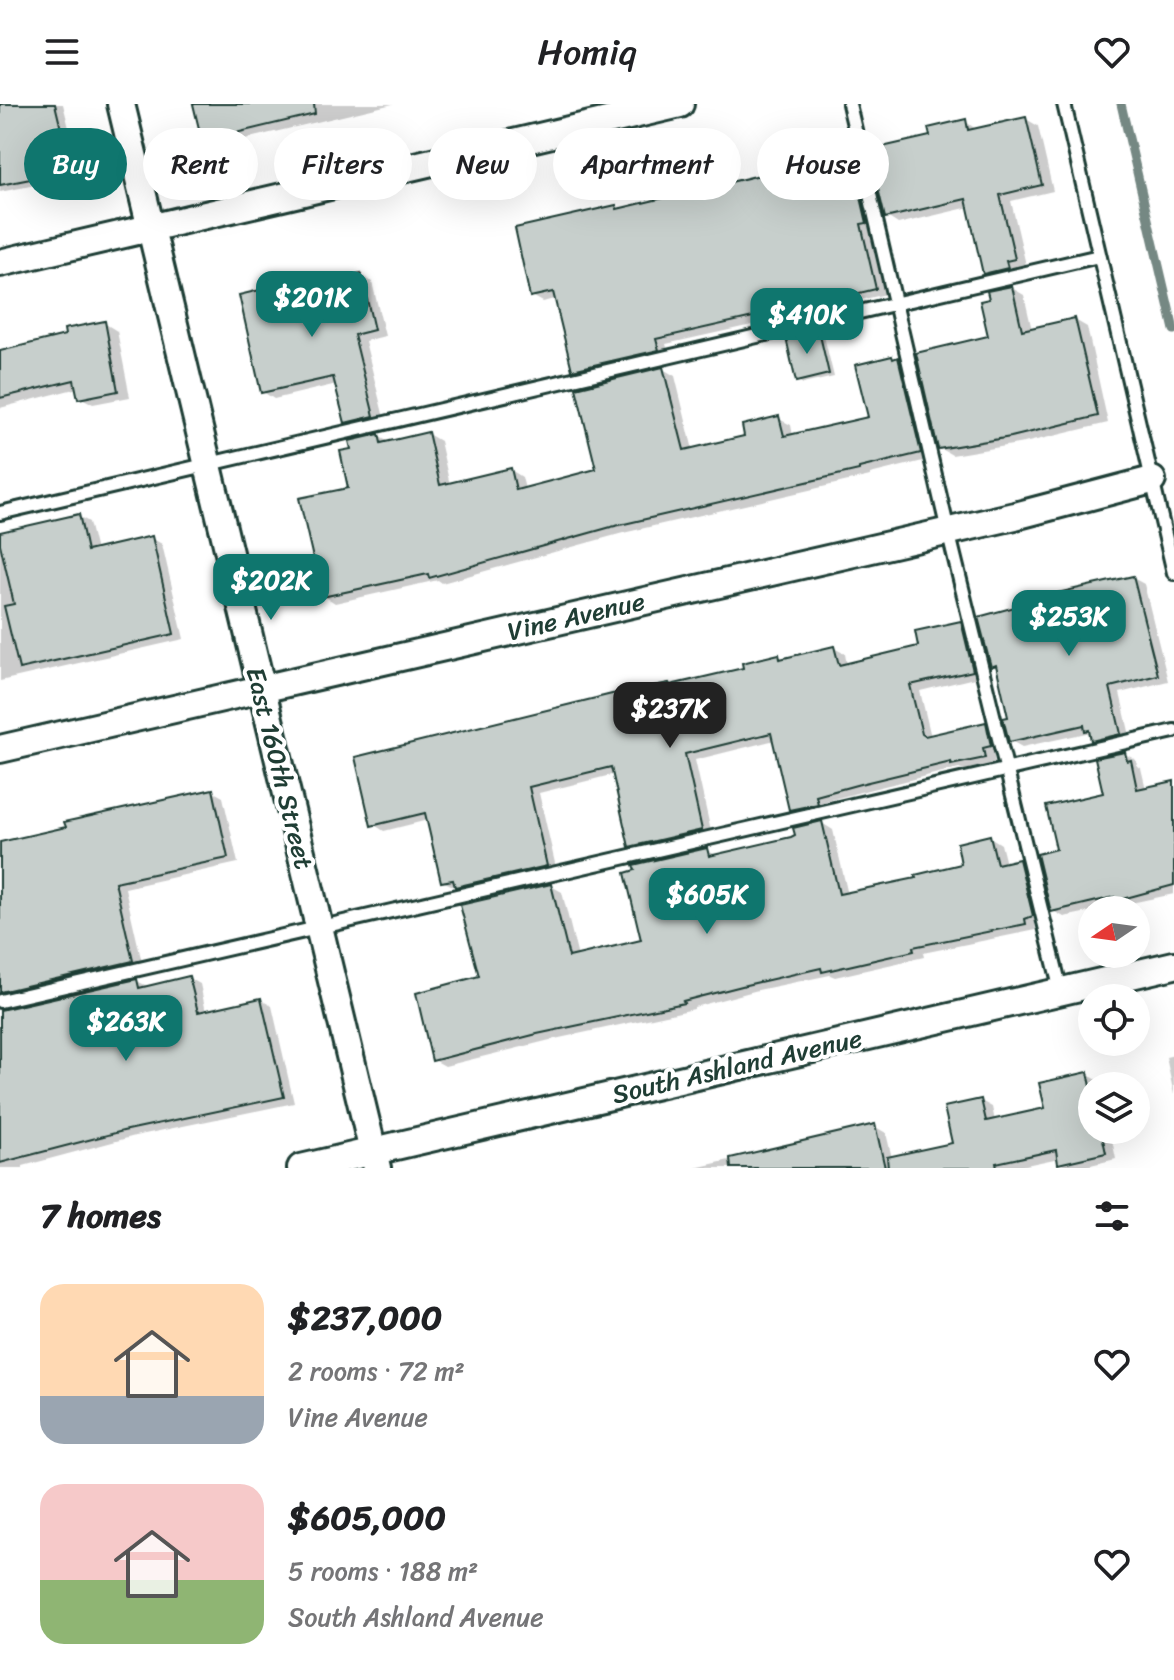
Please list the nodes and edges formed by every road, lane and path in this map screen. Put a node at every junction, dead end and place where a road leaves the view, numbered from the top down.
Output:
1 (121, 104) edge
2 (680, 104) edge
3 (849, 104) edge
4 (1064, 104) edge
5 (151, 228) junction
6 (1099, 256) junction
7 (0, 263) edge
8 (897, 303) junction
9 (208, 465) junction
10 (1152, 480) junction
11 (0, 513) edge
12 (948, 531) junction
13 (1174, 573) edge
14 (261, 688) junction
15 (1174, 731) edge
16 (0, 749) edge
17 (1007, 769) junction
18 (319, 927) junction
19 (1174, 965) edge
20 (1061, 991) junction
21 (0, 1001) edge
22 (375, 1160) edge
23 (301, 1168) edge

1 - 5 street, East 160th Street
2 - 5 street
3 - 8 lane
4 - 6 lane
5 - 7 street
5 - 9 street, East 160th Street
6 - 8 lane
6 - 10 lane
8 - 9 lane
8 - 12 lane
9 - 11 lane
9 - 14 street, East 160th Street
10 - 12 street, Vine Avenue
10 - 13 lane
12 - 14 street, Vine Avenue
12 - 17 lane
14 - 16 street, Vine Avenue
14 - 18 street, East 160th Street
15 - 17 lane
17 - 18 lane
17 - 20 lane
18 - 21 lane
18 - 22 street, East 160th Street
19 - 20 street, South Ashland Avenue
20 - 22 street, South Ashland Avenue
22 - 23 street, South Ashland Avenue

